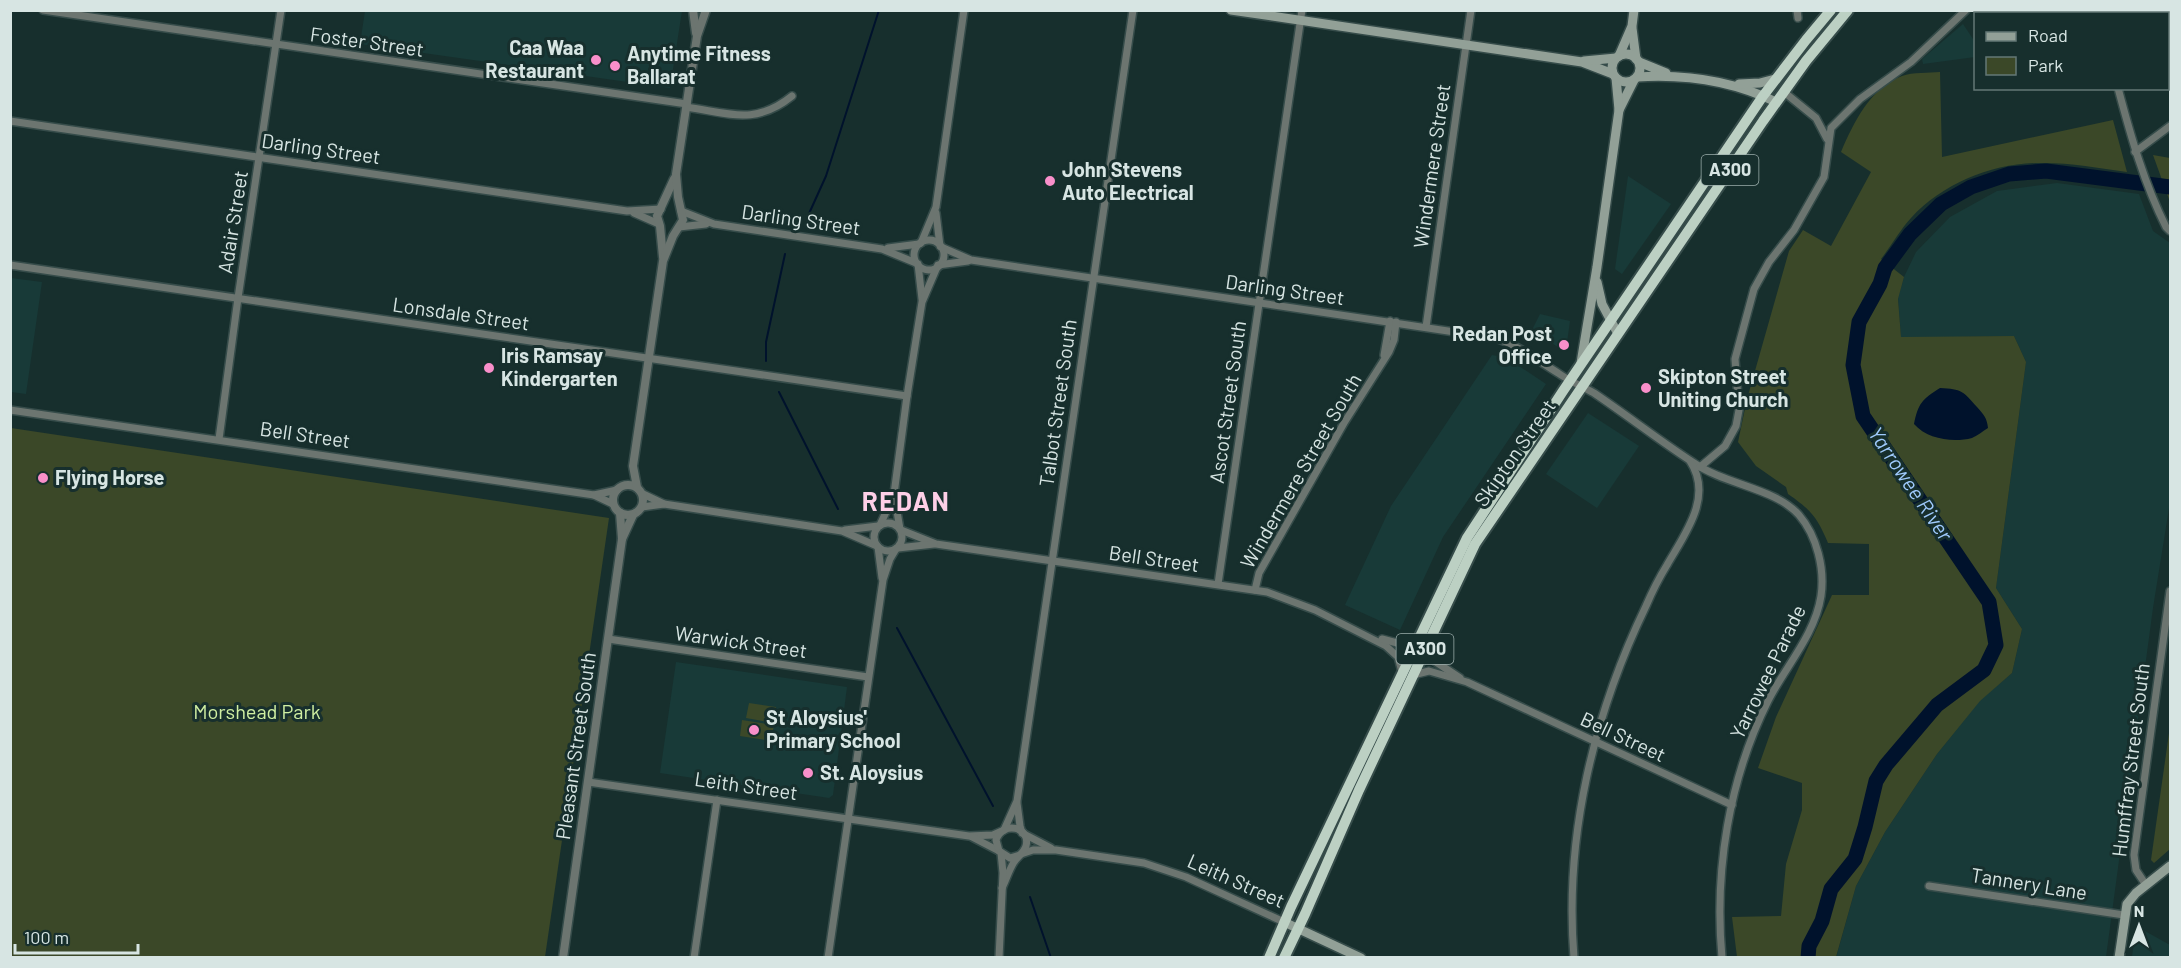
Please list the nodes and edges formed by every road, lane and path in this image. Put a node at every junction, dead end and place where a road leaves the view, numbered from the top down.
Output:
1 (43, 10) edge
2 (281, 10) edge
3 (693, 10) edge
4 (706, 10) edge
5 (964, 10) edge
6 (1133, 10) edge
7 (1231, 10) edge
8 (1302, 10) edge
9 (1471, 10) edge
10 (1634, 10) edge
11 (1831, 10) edge
12 (1848, 10) edge
13 (1966, 10) edge
14 (1301, 21) junction
15 (1632, 26) junction
16 (697, 36) junction
17 (276, 45) junction
18 (1466, 45) junction
19 (1618, 57) junction
20 (1637, 60) junction
21 (1582, 62) junction
22 (1671, 75) junction
23 (1614, 76) junction
24 (1635, 79) junction
25 (1775, 79) junction
26 (1728, 83) junction
27 (2119, 90) edge
28 (1784, 92) junction
29 (792, 96) dead end
30 (1764, 96) junction
31 (1776, 102) junction
32 (686, 105) junction
33 (1619, 110) junction
34 (1815, 116) junction
35 (1842, 117) junction
36 (10, 121) edge
37 (2170, 126) edge
38 (1828, 148) junction
39 (2135, 152) junction
40 (259, 157) junction
41 (676, 174) junction
42 (936, 207) junction
43 (662, 208) junction
44 (681, 210) junction
45 (627, 211) junction
46 (714, 224) junction
47 (660, 225) junction
48 (678, 228) junction
49 (2170, 231) edge
50 (920, 243) junction
51 (940, 246) junction
52 (882, 249) junction
53 (970, 260) junction
54 (663, 261) junction
55 (917, 263) junction
56 (10, 265) edge
57 (938, 266) junction
58 (1597, 267) junction
59 (1093, 279) junction
60 (238, 298) junction
61 (922, 302) junction
62 (1260, 303) junction
63 (1611, 319) junction
64 (1393, 322) junction
65 (1426, 327) junction
66 (1618, 334) junction
67 (649, 358) junction
68 (1581, 365) junction
69 (1570, 381) junction
70 (1583, 387) junction
71 (907, 396) junction
72 (10, 410) edge
73 (219, 439) junction
74 (1686, 457) junction
75 (633, 466) junction
76 (1700, 467) junction
77 (620, 488) junction
78 (640, 490) junction
79 (894, 494) junction
80 (594, 495) junction
81 (614, 504) junction
82 (664, 504) junction
83 (642, 507) junction
84 (620, 513) junction
85 (633, 515) junction
86 (879, 526) junction
87 (900, 529) junction
88 (842, 531) junction
89 (622, 539) junction
90 (936, 544) junction
91 (877, 546) junction
92 (897, 549) junction
93 (1053, 561) junction
94 (883, 580) junction
95 (1218, 584) junction
96 (1255, 590) junction
97 (2170, 591) edge
98 (1360, 631) junction
99 (608, 639) junction
100 (1423, 641) junction
101 (1407, 674) junction
102 (868, 677) junction
103 (1467, 682) junction
104 (1594, 742) junction
105 (588, 782) junction
106 (717, 800) junction
107 (1017, 801) junction
108 (1732, 805) junction
109 (848, 819) junction
110 (1003, 830) junction
111 (1023, 834) junction
112 (969, 836) junction
113 (1056, 850) junction
114 (1000, 852) junction
115 (1020, 854) junction
116 (2170, 866) edge
117 (2146, 885) junction
118 (1929, 886) dead end
119 (1002, 888) junction
120 (2124, 915) junction
121 (1284, 922) junction
122 (1298, 928) junction
123 (562, 957) edge
124 (694, 957) edge
125 (828, 957) edge
126 (999, 957) edge
127 (1269, 957) edge
128 (1284, 957) edge
129 (1361, 957) edge
130 (1574, 957) edge
131 (1722, 957) edge
132 (2119, 957) edge

1 - 17 street, Foster Street
2 - 17 street, Adair Street
3 - 16 street
4 - 16 street
5 - 42 street
6 - 59 street, Talbot Street South
7 - 14 main road
8 - 14 street, Ascot Street South
9 - 18 street, Windermere Street
10 - 15 main road
11 - 25 highway, Skipton Street / A300
12 - 28 highway, Skipton Street / A300
13 - 35 street
14 - 18 main road
14 - 62 street, Ascot Street South
15 - 19 main road
15 - 20 main road
16 - 32 street
17 - 32 street, Foster Street
17 - 40 street, Adair Street
18 - 21 main road
18 - 65 street, Windermere Street
19 - 20 main road
19 - 21 main road
19 - 23 main road
20 - 22 main road
20 - 24 main road
21 - 23 main road
22 - 24 main road
22 - 26 main road
23 - 24 main road
23 - 33 main road
24 - 33 main road
25 - 26 main road
25 - 30 highway, Skipton Street / A300
26 - 30 main road
27 - 39 street
28 - 31 highway, Skipton Street / A300
28 - 34 street
29 - 32 street, Foster Street
30 - 31 main road
30 - 63 highway, Skipton Street / A300
31 - 66 highway, Skipton Street / A300
32 - 41 street
33 - 58 main road
34 - 35 street
34 - 38 street
35 - 38 street
36 - 40 street, Darling Street
37 - 39 street
38 - 76 street
39 - 49 street
40 - 45 street, Darling Street
40 - 60 street, Adair Street
41 - 43 street
41 - 44 street
42 - 50 street
42 - 51 street
43 - 44 street
43 - 45 street, Darling Street
43 - 47 street
44 - 46 street, Darling Street
44 - 48 street
45 - 47 street, Darling Street
46 - 48 street, Darling Street
46 - 52 street, Darling Street
47 - 48 street
47 - 54 street
48 - 54 street
50 - 51 street
50 - 52 street, Darling Street
50 - 55 street
51 - 53 street, Darling Street
51 - 57 street
52 - 55 street, Darling Street
53 - 57 street, Darling Street
53 - 59 street, Darling Street
54 - 67 street
55 - 57 street
55 - 61 street
56 - 60 street, Lonsdale Street
57 - 61 street
58 - 63 main road
58 - 68 main road
59 - 62 street, Darling Street
59 - 93 street, Talbot Street South
60 - 67 street, Lonsdale Street
60 - 73 street, Adair Street
61 - 71 street
62 - 64 street, Darling Street
62 - 95 street, Ascot Street South
63 - 66 main road
63 - 68 highway, Skipton Street / A300
64 - 65 street, Darling Street
64 - 96 street, Windermere Street South
65 - 69 street, Darling Street
66 - 70 highway, Skipton Street / A300
67 - 71 street, Lonsdale Street
67 - 75 street
68 - 69 highway, Skipton Street / A300
69 - 70 street, Darling Street
69 - 100 highway, Skipton Street / A300
70 - 74 street, Yarrowee Parade
70 - 100 highway, Skipton Street / A300
71 - 79 street
72 - 73 street, Bell Street
73 - 80 street, Bell Street
74 - 76 street, Yarrowee Parade
74 - 104 street
75 - 77 street
75 - 78 street
76 - 108 street, Yarrowee Parade
77 - 78 street
77 - 80 street, Bell Street
77 - 81 street
78 - 82 street
78 - 83 street
79 - 86 street
79 - 87 street
80 - 81 street, Bell Street
81 - 84 street
82 - 83 street
82 - 88 street
83 - 85 street
84 - 85 street
84 - 89 street, Pleasant Street South
85 - 89 street, Pleasant Street South
86 - 87 street
86 - 88 street
86 - 91 street
87 - 90 street, Bell Street
87 - 92 street
88 - 91 street
89 - 99 street, Pleasant Street South
90 - 92 street, Bell Street
90 - 93 street, Bell Street
91 - 92 street
91 - 94 street
92 - 94 street
93 - 95 street, Bell Street
93 - 107 street, Talbot Street South
94 - 102 street
95 - 96 street, Bell Street
96 - 98 street, Bell Street
97 - 117 street, Humffray Street South
98 - 100 street, Bell Street
98 - 101 street, Bell Street
99 - 102 street, Warwick Street
99 - 105 street, Pleasant Street South
100 - 101 highway, Skipton Street / A300
100 - 103 street, Bell Street
101 - 103 street, Bell Street
101 - 121 highway, Skipton Street / A300
101 - 122 highway, Skipton Street / A300
102 - 109 street
103 - 104 street, Bell Street
104 - 108 street, Bell Street
104 - 130 street
105 - 106 street, Leith Street
105 - 123 street, Pleasant Street South
106 - 109 street, Leith Street
106 - 124 street
107 - 110 street, Talbot Street South
107 - 111 street, Talbot Street South
108 - 131 street, Yarrowee Parade
109 - 112 street, Leith Street
109 - 125 street
110 - 111 street
110 - 112 street, Leith Street
110 - 114 street
111 - 113 street, Leith Street
111 - 115 street
112 - 114 street, Leith Street
113 - 115 street, Leith Street
113 - 121 street, Leith Street
114 - 115 street
114 - 119 street
115 - 119 street
116 - 117 main road
117 - 120 main road
118 - 120 street, Tannery Lane
119 - 126 street
120 - 132 main road
121 - 122 main road, Leith Street
121 - 127 highway, Skipton Street / A300
122 - 128 highway, Skipton Street / A300
122 - 129 main road, Leith Street

